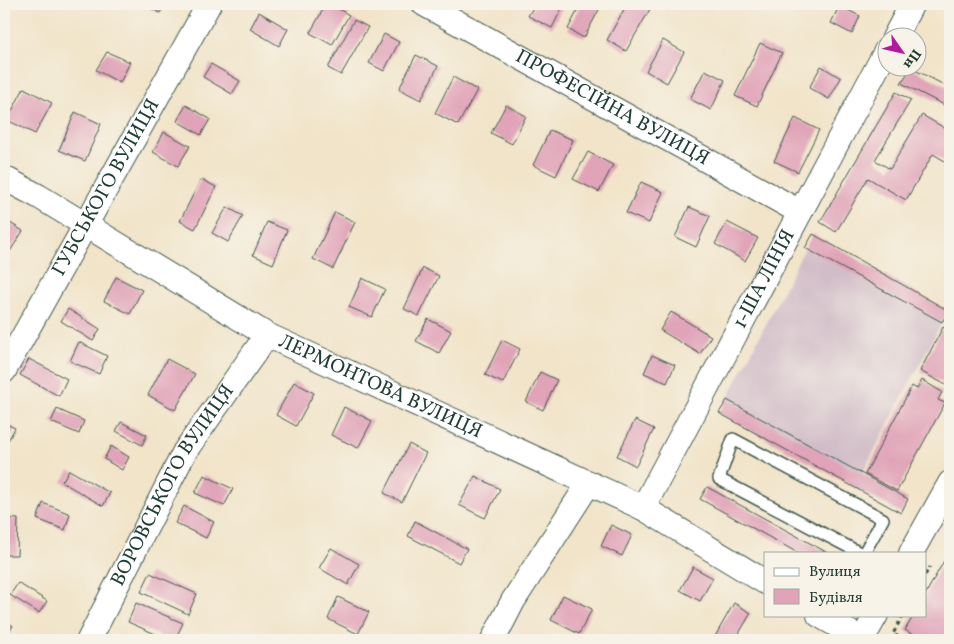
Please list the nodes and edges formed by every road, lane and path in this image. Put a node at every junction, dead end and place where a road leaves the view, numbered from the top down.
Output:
1 (209, 4) edge
2 (424, 4) edge
3 (912, 4) edge
4 (899, 28) edge
5 (876, 70) edge
6 (4, 178) edge
7 (800, 212) junction
8 (85, 226) junction
9 (267, 335) junction
10 (4, 371) edge
11 (589, 483) junction
12 (950, 483) edge
13 (643, 508) junction
14 (858, 552) edge
15 (865, 552) edge
16 (912, 552) edge
17 (764, 581) edge
18 (875, 616) edge
19 (902, 616) edge
20 (830, 618) edge
21 (89, 640) edge
22 (493, 640) edge
23 (862, 640) edge
24 (905, 640) edge

1 - 8 street, ГУБСЬКОГО ВУЛИЦЯ
2 - 7 street, ПРОФЕСІЙНА ВУЛИЦЯ
3 - 4 street
5 - 7 street, 1-ША ЛІНІЯ
6 - 8 street, ЛЕРМОНТОВА ВУЛИЦЯ
7 - 13 street, 1-ША ЛІНІЯ
8 - 9 street, ЛЕРМОНТОВА ВУЛИЦЯ
8 - 10 street, ГУБСЬКОГО ВУЛИЦЯ
9 - 11 street, ЛЕРМОНТОВА ВУЛИЦЯ
9 - 21 street, ВОРОВСЬКОГО ВУЛИЦЯ
11 - 13 street, ЛЕРМОНТОВА ВУЛИЦЯ
11 - 22 street
12 - 16 street
13 - 17 street, ЛЕРМОНТОВА ВУЛИЦЯ
14 - 15 lane
18 - 23 street
19 - 24 path
20 - 23 street

